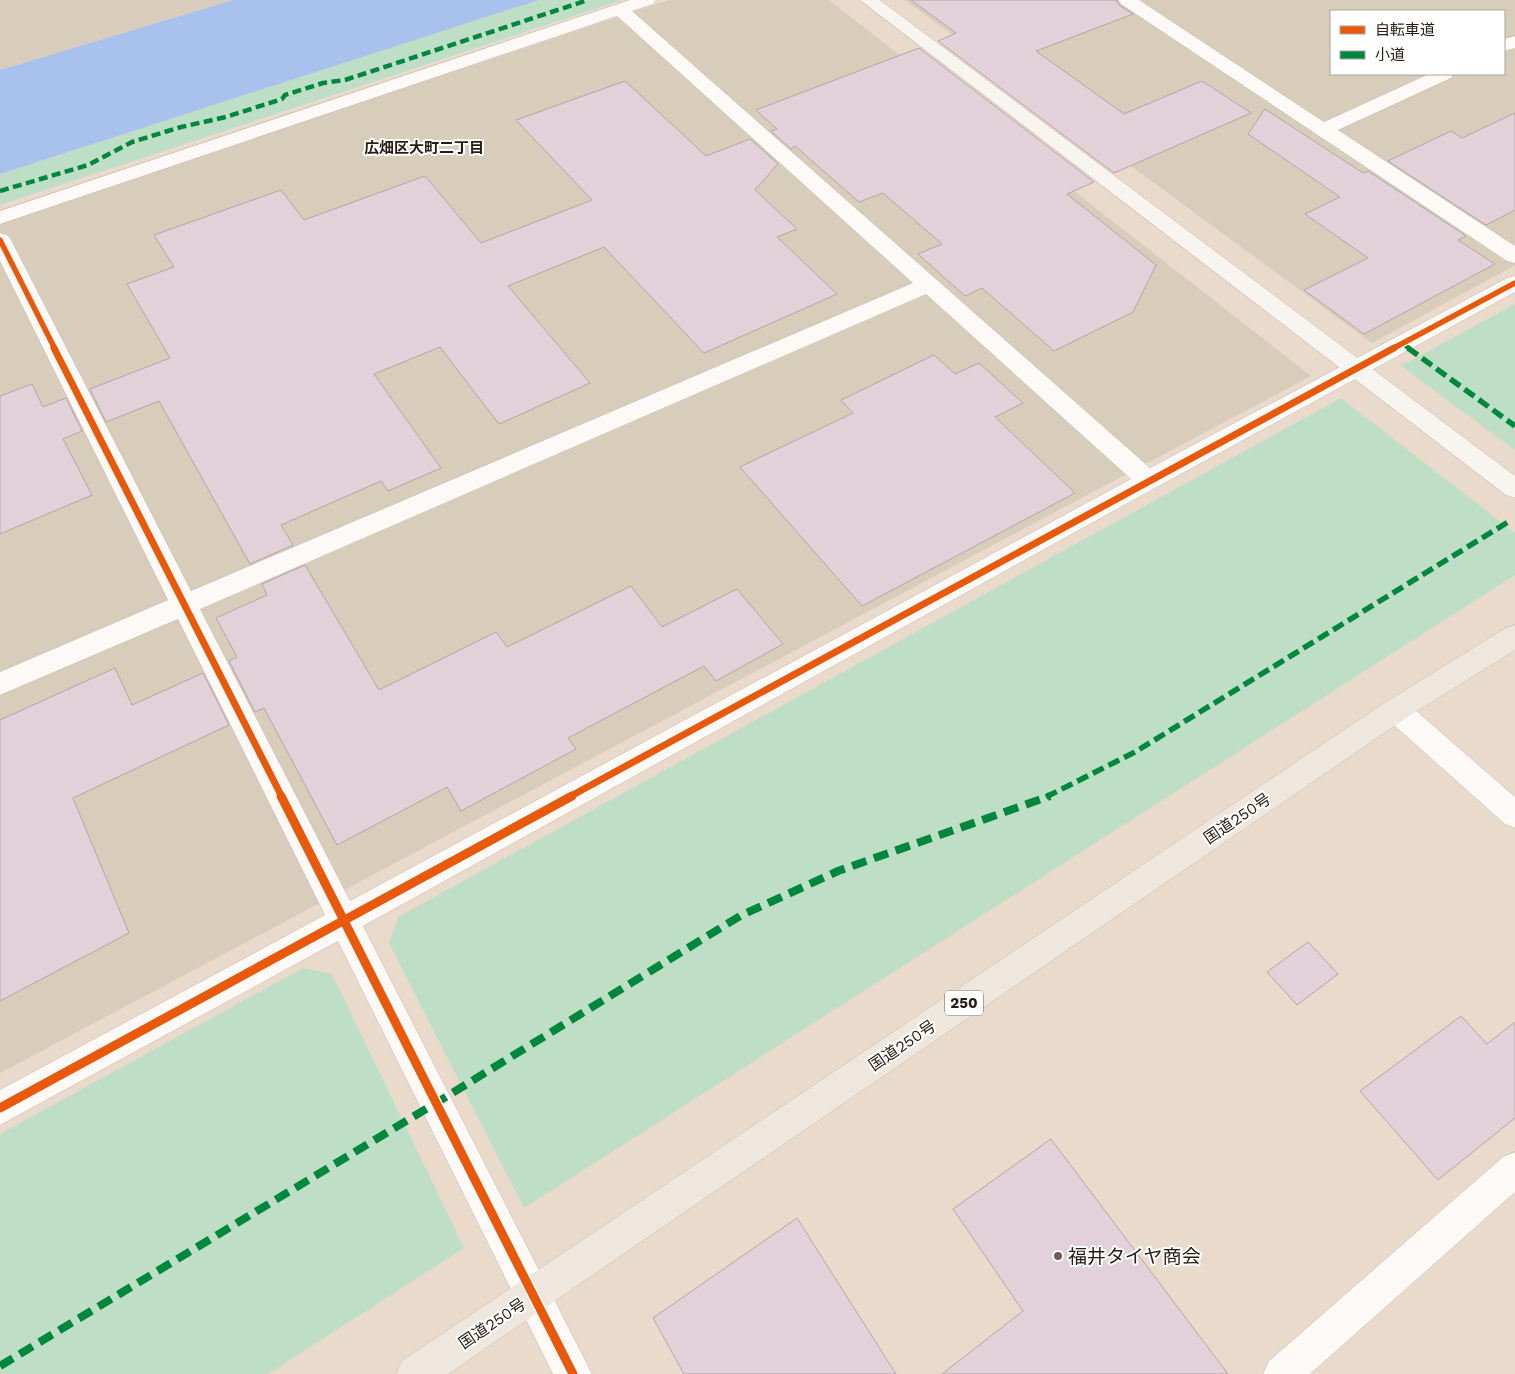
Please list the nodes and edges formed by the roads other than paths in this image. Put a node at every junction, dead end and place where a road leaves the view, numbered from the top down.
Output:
1 (646, 0) edge
2 (870, 0) edge
3 (1127, 0) edge
4 (620, 9) junction
5 (1442, 75) edge
6 (1324, 129) junction
7 (0, 218) edge
8 (0, 240) edge
9 (1515, 256) edge
10 (1515, 283) edge
11 (928, 285) junction
12 (1355, 368) junction
13 (1149, 481) junction
14 (1515, 489) edge
15 (183, 605) junction
16 (1515, 636) edge
17 (0, 684) edge
18 (1396, 710) junction
19 (1515, 815) edge
20 (345, 922) junction
21 (0, 1108) edge
22 (1515, 1169) edge
23 (534, 1295) junction
24 (415, 1374) edge
25 (573, 1374) edge
26 (1282, 1374) edge

1 - 4 street
2 - 12 street
3 - 6 street
4 - 7 street
4 - 11 street
5 - 6 street
6 - 9 street
8 - 15 street
10 - 12 street
11 - 13 street
11 - 15 street
12 - 13 street
12 - 14 street
13 - 20 street
15 - 17 street
15 - 20 street
16 - 18 highway, 国道250号 / 250
18 - 19 street
18 - 23 highway, 国道250号 / 250
20 - 21 street
20 - 23 street
22 - 26 street
23 - 24 highway, 国道250号 / 250
23 - 25 street

